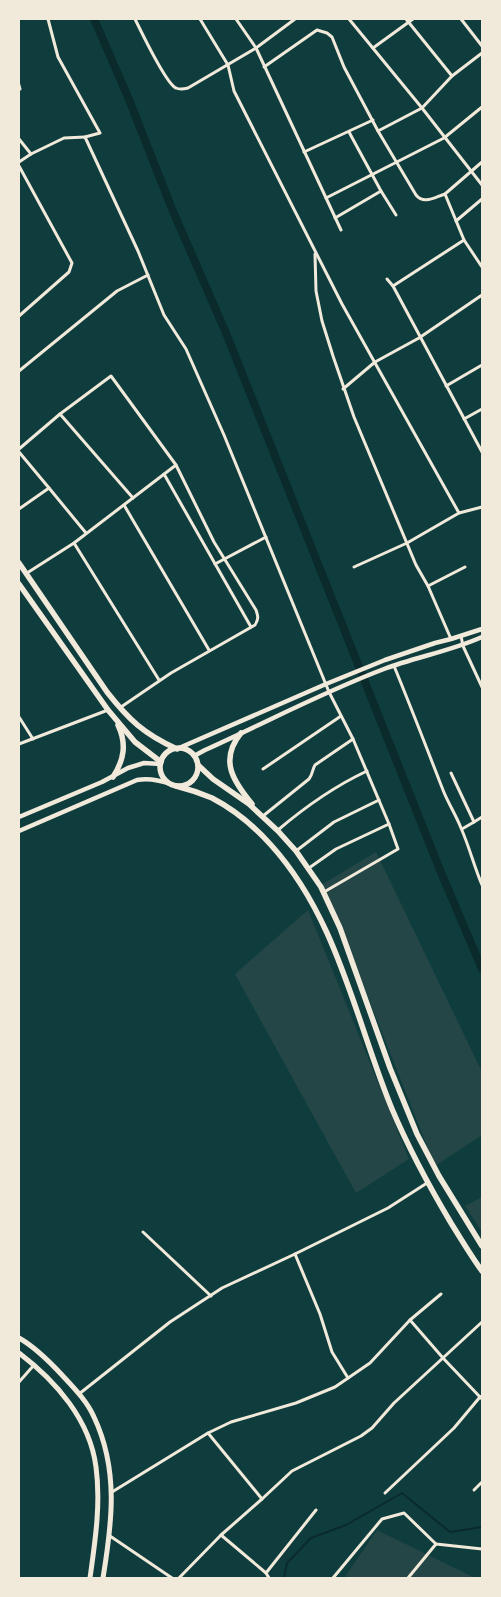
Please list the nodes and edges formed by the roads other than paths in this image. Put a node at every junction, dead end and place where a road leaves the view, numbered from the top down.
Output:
1 (48, 19) edge
2 (135, 19) edge
3 (200, 19) edge
4 (236, 19) edge
5 (295, 19) edge
6 (348, 19) edge
7 (413, 19) edge
8 (461, 19) edge
9 (407, 20) edge
10 (482, 46) edge
11 (256, 48) junction
12 (372, 48) junction
13 (482, 53) edge
14 (228, 65) junction
15 (264, 67) junction
16 (452, 76) junction
17 (482, 107) edge
18 (422, 108) junction
19 (373, 120) junction
20 (378, 131) junction
21 (349, 132) junction
22 (85, 137) junction
23 (444, 138) junction
24 (19, 139) edge
25 (304, 152) junction
26 (31, 154) junction
27 (19, 162) edge
28 (396, 162) junction
29 (482, 162) edge
30 (19, 166) edge
31 (471, 171) junction
32 (372, 174) junction
33 (482, 185) edge
34 (381, 191) junction
35 (445, 194) junction
36 (326, 198) junction
37 (482, 199) edge
38 (396, 214) dead end
39 (335, 218) junction
40 (456, 222) junction
41 (341, 230) dead end
42 (464, 240) junction
43 (315, 252) junction
44 (481, 261) edge
45 (482, 267) edge
46 (148, 275) junction
47 (387, 279) dead end
48 (393, 286) junction
49 (482, 295) edge
50 (19, 316) edge
51 (419, 338) junction
52 (375, 362) junction
53 (482, 365) edge
54 (19, 371) edge
55 (446, 386) junction
56 (343, 389) junction
57 (482, 409) edge
58 (60, 414) junction
59 (464, 419) junction
60 (19, 451) edge
61 (482, 452) edge
62 (176, 466) junction
63 (164, 474) junction
64 (49, 488) junction
65 (133, 498) junction
66 (124, 505) junction
67 (482, 508) edge
68 (19, 509) edge
69 (459, 513) junction
70 (86, 533) junction
71 (266, 537) junction
72 (74, 543) junction
73 (407, 543) junction
74 (225, 559) junction
75 (19, 562) edge
76 (215, 564) junction
77 (465, 566) dead end
78 (354, 568) dead end
79 (26, 574) junction
80 (19, 584) edge
81 (428, 586) junction
82 (251, 627) junction
83 (482, 629) edge
84 (461, 636) junction
85 (482, 637) edge
86 (451, 639) junction
87 (463, 646) junction
88 (208, 650) junction
89 (394, 666) junction
90 (159, 680) junction
91 (326, 684) junction
92 (482, 688) edge
93 (329, 692) junction
94 (120, 708) junction
95 (108, 710) junction
96 (112, 715) junction
97 (342, 716) junction
98 (19, 717) edge
99 (241, 733) junction
100 (33, 739) junction
101 (353, 739) junction
102 (19, 744) edge
103 (178, 749) junction
104 (194, 756) junction
105 (161, 763) junction
106 (198, 765) junction
107 (263, 769) dead end
108 (366, 771) junction
109 (451, 773) dead end
110 (113, 777) junction
111 (173, 785) junction
112 (379, 800) junction
113 (263, 816) junction
114 (19, 817) edge
115 (482, 817) edge
116 (474, 822) junction
117 (389, 824) junction
118 (462, 829) junction
119 (19, 831) edge
120 (278, 831) junction
121 (296, 851) junction
122 (308, 868) junction
123 (482, 883) edge
124 (323, 893) junction
125 (426, 1183) junction
126 (143, 1232) dead end
127 (482, 1246) edge
128 (295, 1254) junction
129 (482, 1271) edge
130 (441, 1294) dead end
131 (210, 1296) junction
132 (410, 1320) junction
133 (482, 1322) edge
134 (19, 1338) edge
135 (36, 1350) junction
136 (19, 1353) edge
137 (443, 1358) junction
138 (27, 1360) junction
139 (34, 1365) junction
140 (348, 1378) junction
141 (19, 1382) edge
142 (79, 1394) junction
143 (482, 1398) edge
144 (208, 1433) junction
145 (482, 1482) edge
146 (474, 1490) dead end
147 (112, 1492) junction
148 (385, 1493) dead end
149 (262, 1499) junction
150 (316, 1510) dead end
151 (221, 1535) junction
152 (110, 1536) junction
153 (436, 1544) junction
154 (482, 1549) edge
155 (266, 1573) junction
156 (90, 1578) edge
157 (103, 1578) edge
158 (172, 1578) edge
159 (179, 1578) edge
160 (269, 1578) edge
161 (333, 1578) edge
162 (408, 1578) edge

1 - 22 street
2 - 14 street
3 - 14 street
4 - 11 street
5 - 11 street
6 - 12 street
7 - 9 street
8 - 10 street
9 - 12 street
9 - 16 street
11 - 14 street
11 - 15 street
12 - 18 street
13 - 16 street
14 - 43 street
15 - 19 street
15 - 25 street
16 - 18 street
17 - 23 street
18 - 20 street
18 - 23 street
19 - 20 street
19 - 21 street
20 - 28 street
21 - 25 street
21 - 32 street
22 - 26 street
22 - 46 street
23 - 28 street
23 - 31 street
24 - 26 street
25 - 36 street
26 - 27 street
28 - 32 street
28 - 35 street
29 - 31 street
30 - 50 street
31 - 33 street
31 - 35 street
32 - 34 street
32 - 36 street
34 - 38 street
34 - 39 street
35 - 40 street
36 - 39 street
37 - 40 street
39 - 41 street
40 - 42 street
42 - 44 street
42 - 48 street
43 - 52 street
43 - 56 street
44 - 45 street
46 - 54 street
46 - 71 street
47 - 48 street
48 - 51 street
49 - 51 street
51 - 52 street
51 - 55 street
52 - 56 street
52 - 69 street
53 - 55 street
55 - 59 street
56 - 73 street
57 - 59 street
58 - 60 street
58 - 62 street
58 - 65 street
59 - 61 street
60 - 64 street
62 - 63 street
62 - 74 street
63 - 65 street
63 - 76 street
64 - 68 street
64 - 70 street
65 - 66 street
66 - 70 street
66 - 88 street
67 - 69 street
69 - 73 street
70 - 72 street
71 - 74 street
71 - 91 street
72 - 79 street
72 - 90 street
73 - 78 street
73 - 81 street
74 - 76 street
74 - 82 street
75 - 79 highway
76 - 82 street
77 - 81 street
79 - 94 highway
80 - 95 highway
81 - 86 street
82 - 88 street
83 - 84 main road
84 - 86 main road
84 - 87 street
85 - 87 main road
86 - 91 main road
87 - 89 main road
87 - 92 street
88 - 90 street
89 - 93 main road
89 - 118 street
90 - 94 street
91 - 93 street
91 - 103 main road
93 - 97 street
93 - 99 main road
94 - 103 highway
95 - 96 highway
95 - 100 street
96 - 105 highway
96 - 110 highway
97 - 101 street
97 - 107 street
98 - 100 street
99 - 104 main road
99 - 113 highway
100 - 102 street
101 - 108 street
101 - 113 street
103 - 104 highway
103 - 105 highway
104 - 106 highway
105 - 110 main road
105 - 111 highway
106 - 111 highway
106 - 113 highway
108 - 112 street
108 - 120 street
109 - 116 street
110 - 114 main road
111 - 119 main road
111 - 125 highway
112 - 117 street
112 - 121 street
113 - 120 highway
115 - 116 street
116 - 118 street
117 - 122 street
117 - 124 street
118 - 123 street
120 - 121 highway
121 - 122 highway
122 - 124 highway
124 - 127 highway
125 - 128 street
125 - 129 highway
126 - 131 street
128 - 131 street
128 - 140 street
130 - 132 street
131 - 142 street
132 - 137 street
132 - 140 street
133 - 137 street
134 - 135 main road
135 - 138 main road
135 - 142 main road
136 - 138 main road
137 - 143 street
137 - 149 street
138 - 139 main road
139 - 141 street
139 - 156 main road
140 - 144 street
142 - 147 main road
143 - 148 street
144 - 147 street
144 - 149 street
145 - 146 street
147 - 152 main road
149 - 151 street
150 - 155 street
151 - 155 street
151 - 159 street
152 - 157 main road
152 - 158 street
153 - 154 street
153 - 161 street
153 - 162 street
155 - 160 street

